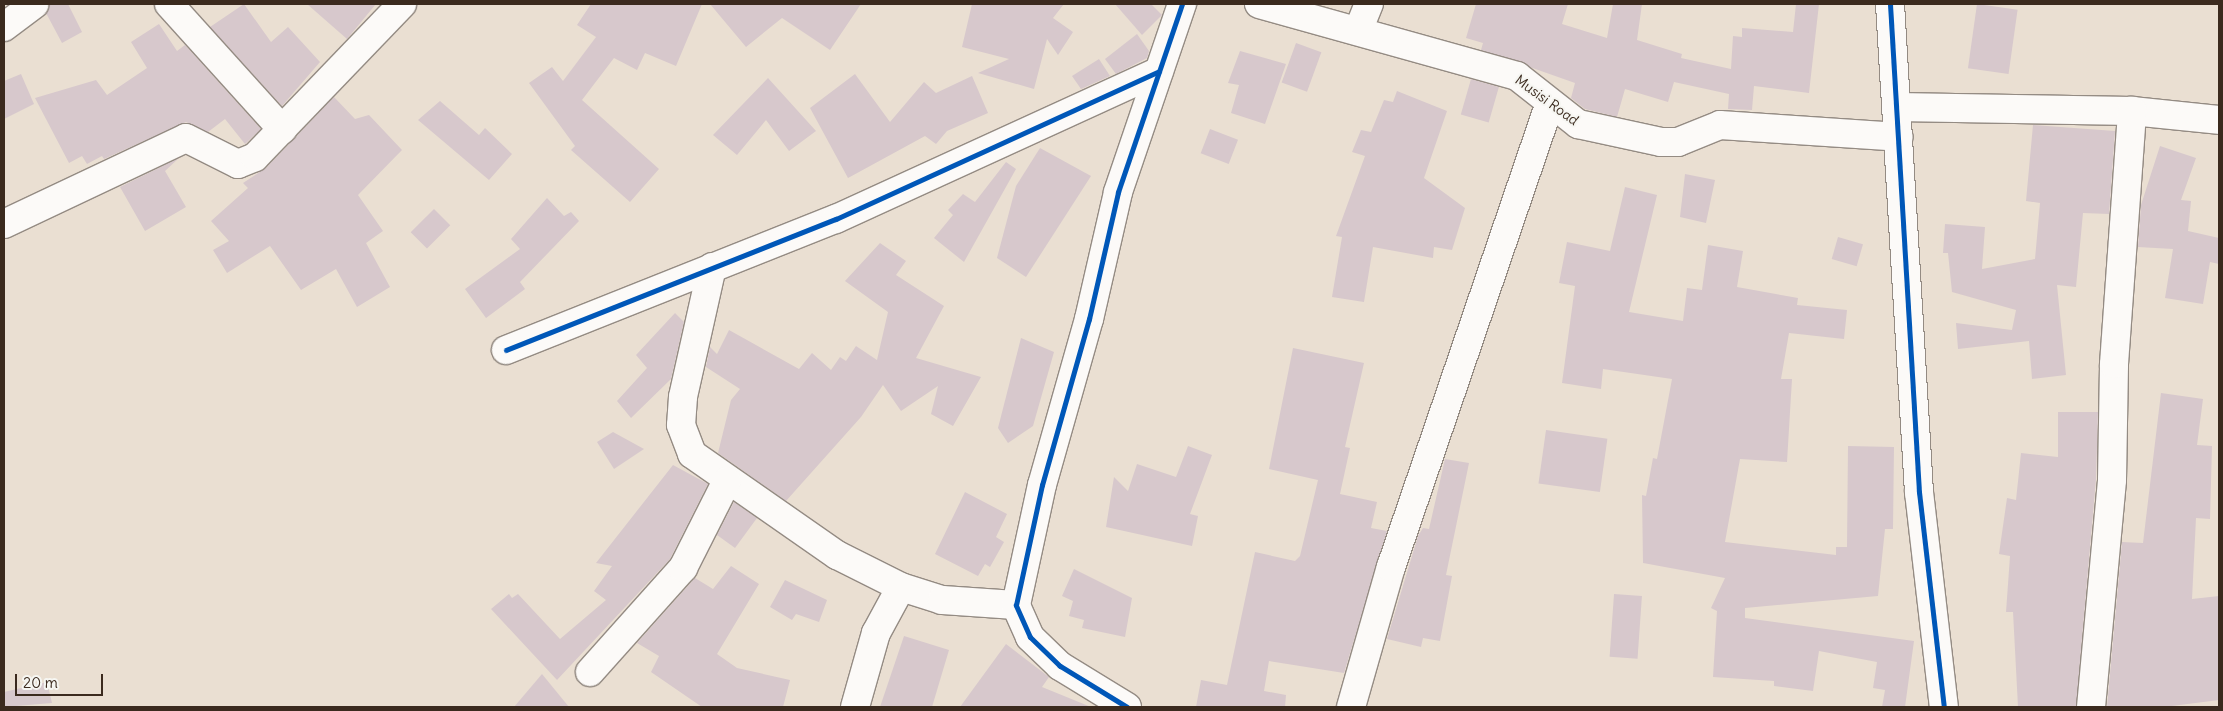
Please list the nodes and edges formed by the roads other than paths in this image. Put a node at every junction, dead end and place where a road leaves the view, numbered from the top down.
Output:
1 (34, 4) edge
2 (169, 4) edge
3 (402, 4) edge
4 (1182, 4) edge
5 (1259, 4) edge
6 (1369, 4) edge
7 (1890, 4) edge
8 (4, 27) edge
9 (1358, 31) junction
10 (1159, 71) junction
11 (1550, 103) junction
12 (1897, 107) junction
13 (2132, 111) junction
14 (2219, 120) edge
15 (282, 129) junction
16 (1899, 137) junction
17 (4, 224) edge
18 (712, 267) junction
19 (506, 350) dead end
20 (727, 481) junction
21 (901, 587) junction
22 (1016, 605) junction
23 (590, 672) dead end
24 (855, 707) edge
25 (1127, 707) edge
26 (1351, 707) edge
27 (1944, 707) edge
28 (2091, 707) edge

1 - 8 street
2 - 15 street
3 - 15 street
4 - 10 street
5 - 9 street, Musisi Road
6 - 9 street
7 - 12 street
9 - 11 street, Musisi Road
10 - 18 street
10 - 22 street
11 - 16 street, Musisi Road
11 - 26 street
12 - 13 street
12 - 16 street
13 - 14 street
13 - 28 street
15 - 17 street
16 - 27 street
18 - 19 street
18 - 20 street
20 - 21 street
20 - 23 street
21 - 22 street
21 - 24 street
22 - 25 street

